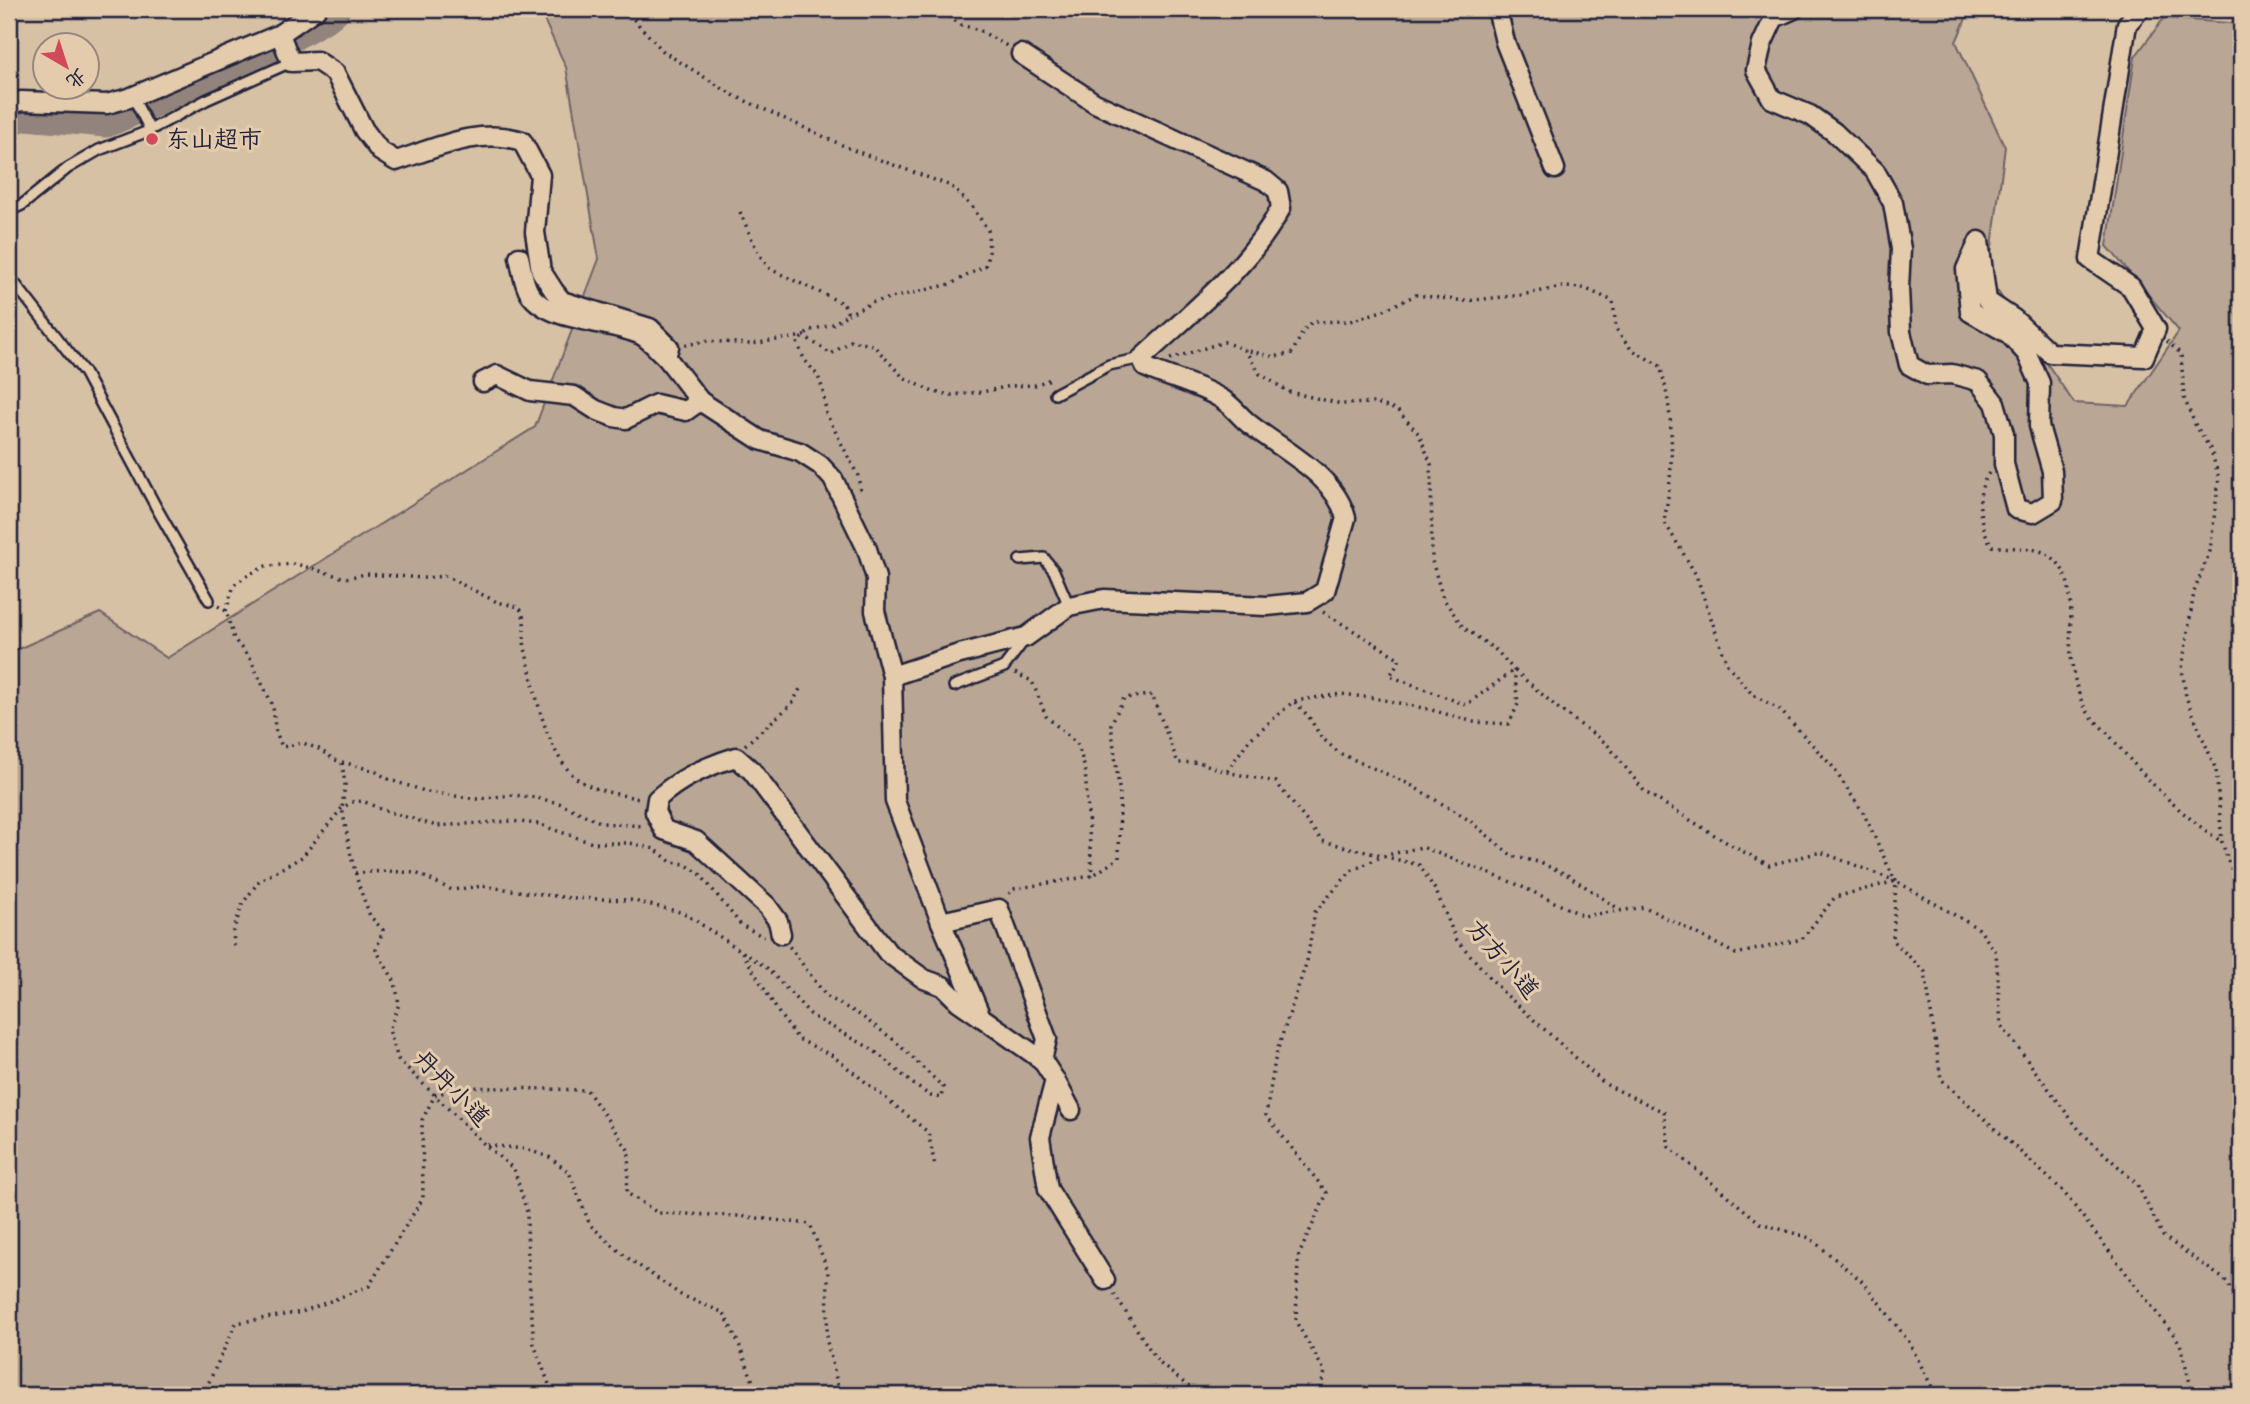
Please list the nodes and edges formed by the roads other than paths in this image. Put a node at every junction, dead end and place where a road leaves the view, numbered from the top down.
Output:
1 (316, 9) edge
2 (1497, 9) edge
3 (1794, 9) edge
4 (2140, 9) edge
5 (280, 34) junction
6 (1021, 54) road end
7 (291, 62) junction
8 (133, 97) junction
9 (9, 106) edge
10 (150, 129) junction
11 (1555, 169) dead end
12 (9, 211) edge
13 (519, 257) dead end
14 (9, 276) edge
15 (668, 352) junction
16 (1143, 363) junction
17 (482, 382) dead end
18 (1055, 394) dead end
19 (700, 401) junction
20 (1020, 560) dead end
21 (209, 600) road end
22 (1069, 606) junction
23 (1026, 637) junction
24 (892, 676) junction
25 (954, 687) dead end
26 (941, 922) junction
27 (781, 934) road end
28 (981, 1017) junction
29 (1042, 1060) junction
30 (1055, 1080) junction
31 (1071, 1110) dead end
32 (1105, 1280) road end

1 - 5 street
2 - 11 street
3 - 4 street
5 - 7 street
5 - 8 street
6 - 16 street
7 - 10 lane
7 - 15 street
8 - 9 street
8 - 10 lane
10 - 12 lane
13 - 15 street
14 - 21 lane
15 - 19 street
16 - 18 lane
16 - 22 street
17 - 19 street
19 - 24 street
20 - 22 lane
22 - 23 street
23 - 24 street
23 - 25 lane
24 - 26 street
26 - 28 street
26 - 29 street
27 - 28 street
28 - 29 street
29 - 30 street
30 - 31 street
30 - 32 street

